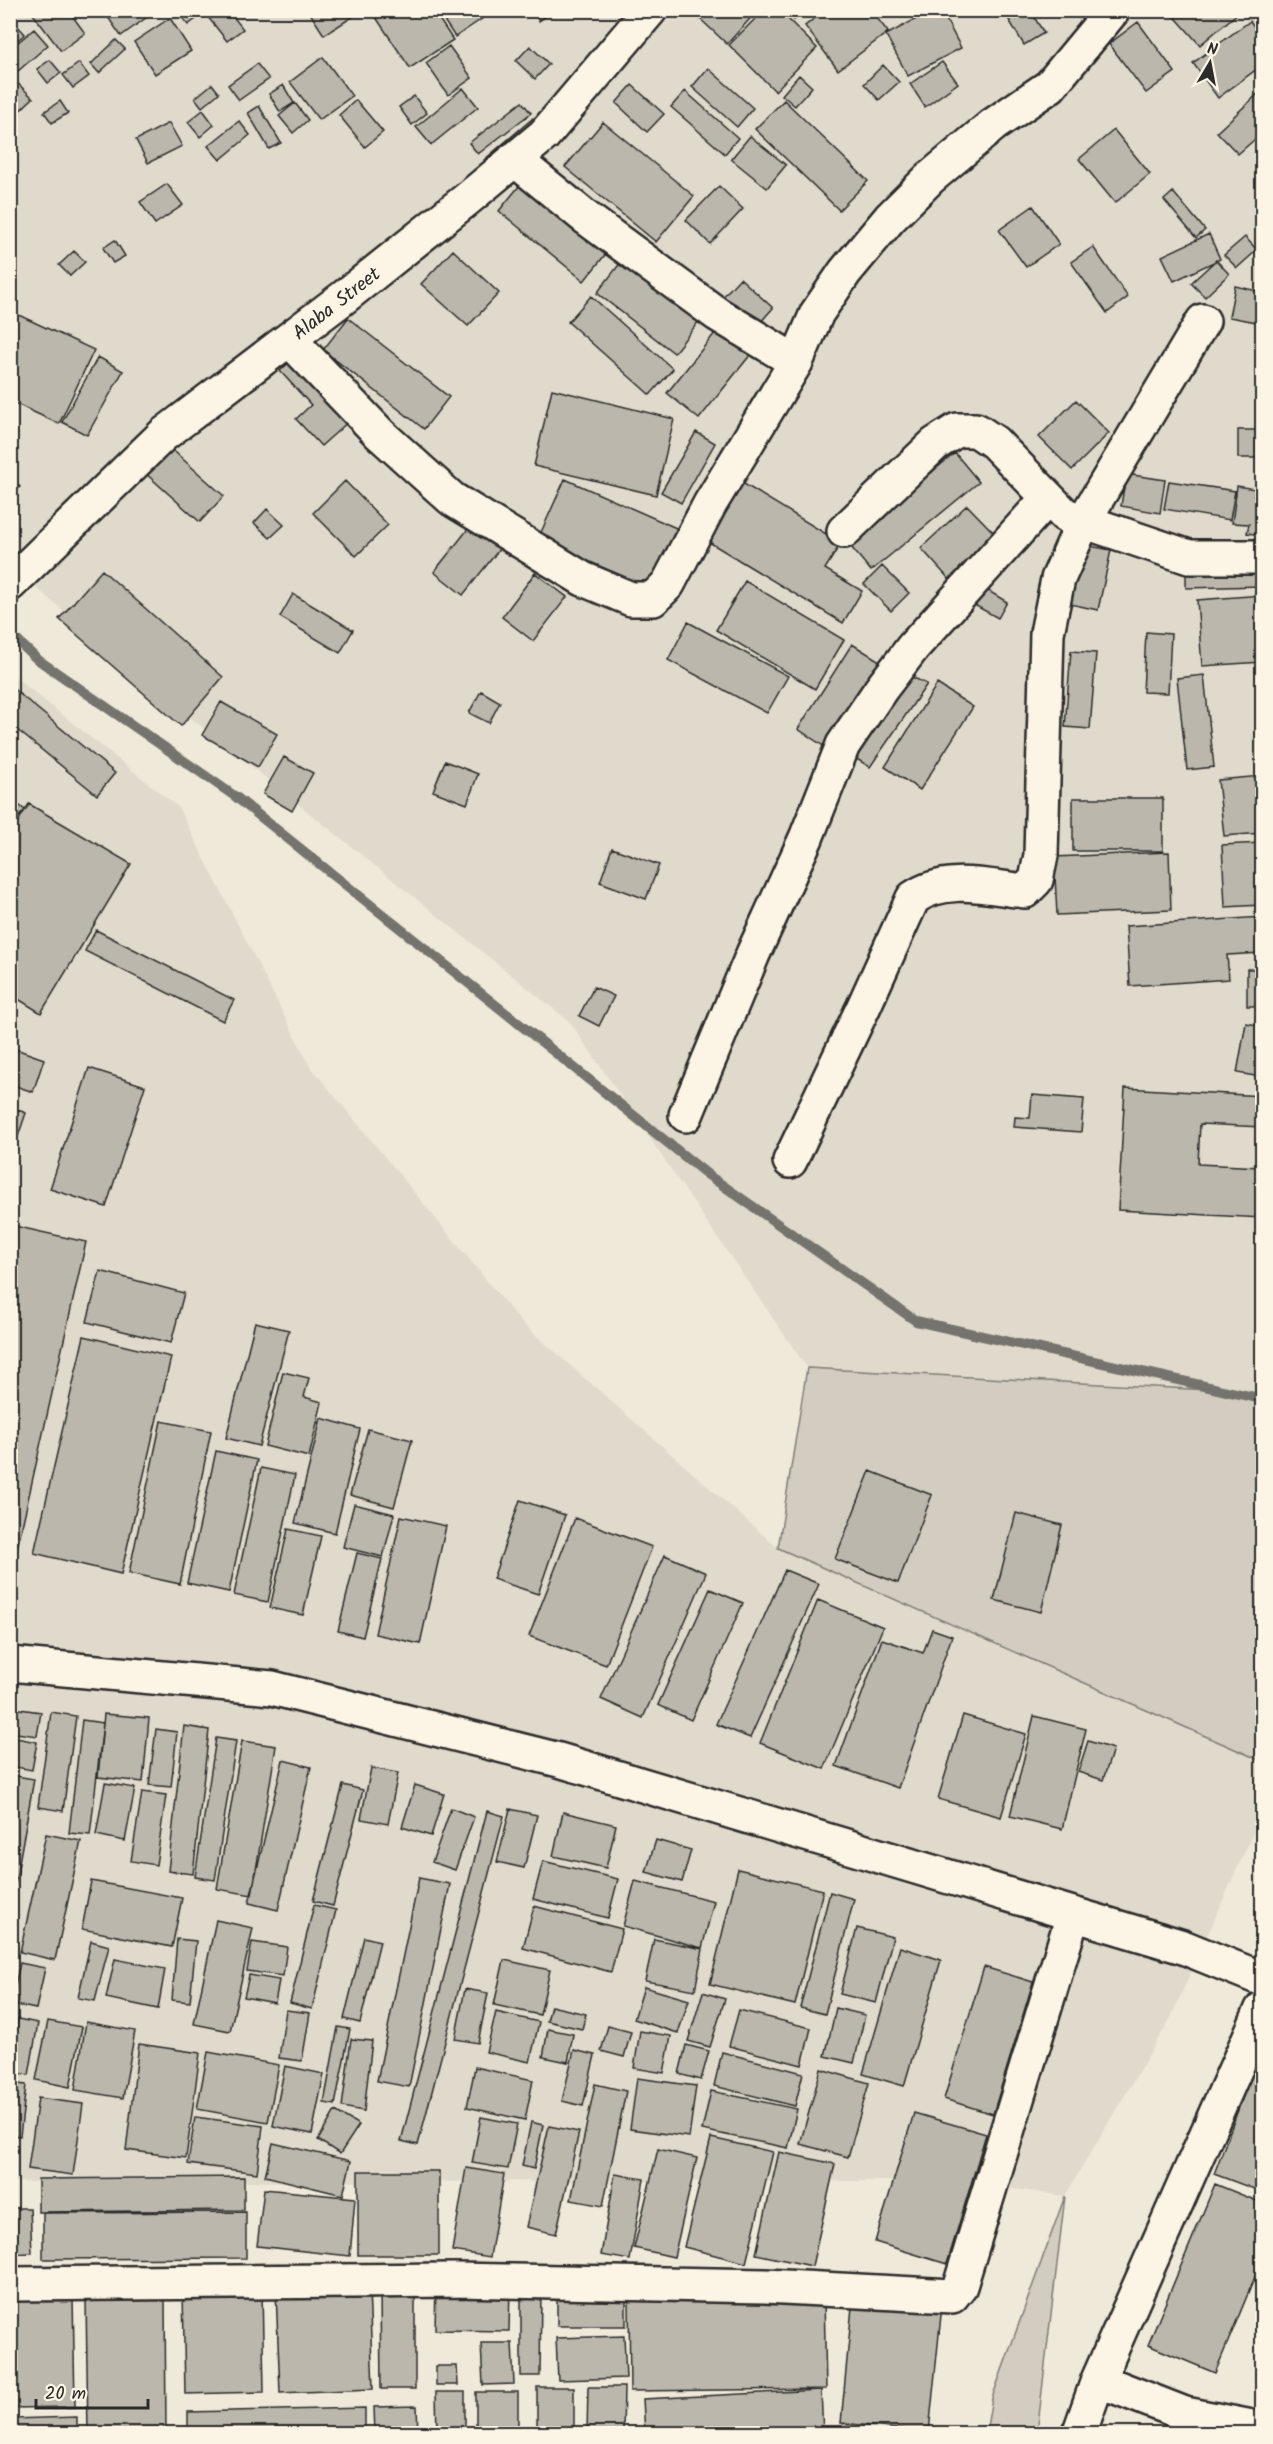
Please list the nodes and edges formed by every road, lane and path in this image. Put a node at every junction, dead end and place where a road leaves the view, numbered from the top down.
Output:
1 (650, 10) edge
2 (1113, 10) edge
3 (514, 159) junction
4 (1203, 321) dead end
5 (289, 339) junction
6 (796, 362) junction
7 (1048, 498) junction
8 (1083, 522) junction
9 (844, 531) dead end
10 (1263, 557) edge
11 (10, 584) edge
12 (686, 1115) dead end
13 (790, 1161) dead end
14 (10, 1664) edge
15 (1072, 1915) junction
16 (1256, 1976) edge
17 (1263, 2009) edge
18 (10, 2284) edge
19 (1098, 2380) junction
20 (1263, 2429) edge
21 (1079, 2433) edge

1 - 3 street, Alaba Street
2 - 6 street
3 - 5 street, Alaba Street
3 - 6 street
4 - 8 street
5 - 6 street
5 - 11 street, Alaba Street
7 - 8 street
7 - 9 street
7 - 12 street
8 - 10 street
8 - 13 street
14 - 15 street
15 - 16 street
15 - 18 street
17 - 19 street
19 - 20 street
19 - 21 street

